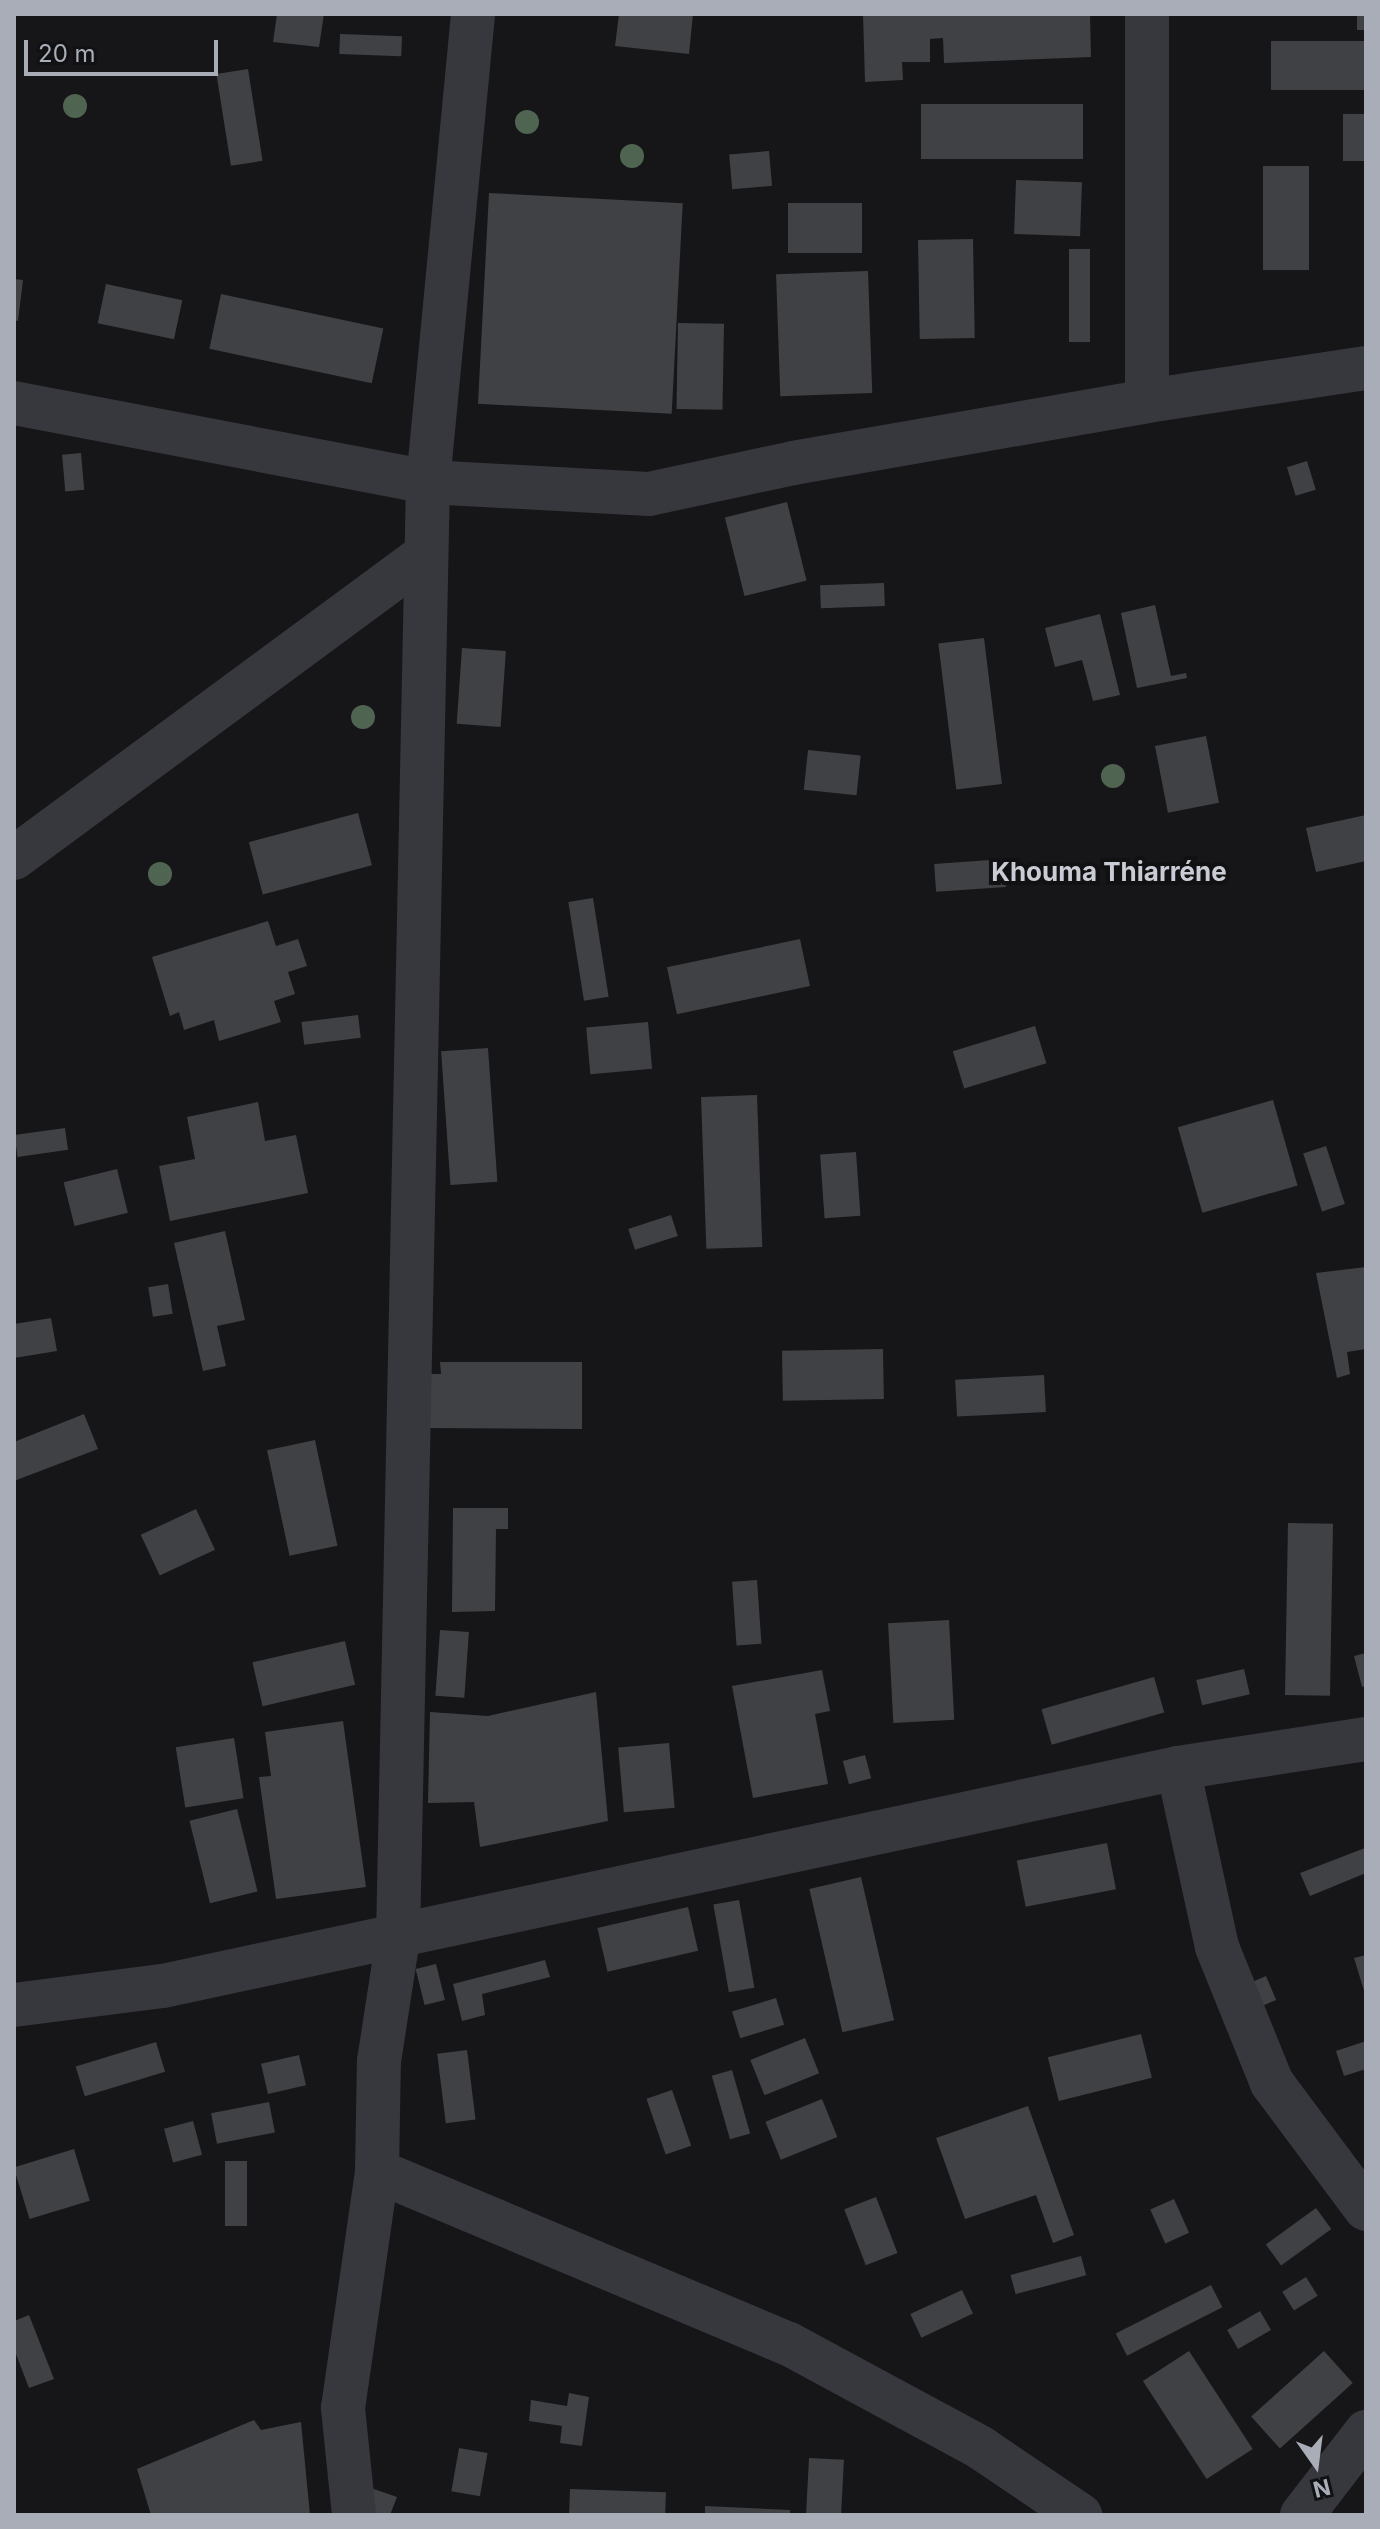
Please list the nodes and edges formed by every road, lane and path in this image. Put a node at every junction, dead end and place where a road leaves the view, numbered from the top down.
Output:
1 (473, 14) edge
2 (1147, 14) edge
3 (1360, 381) edge
4 (1147, 401) junction
5 (14, 403) edge
6 (428, 482) junction
7 (425, 555) junction
8 (14, 858) edge
9 (1366, 1739) edge
10 (1178, 1768) junction
11 (398, 1938) junction
12 (14, 2005) edge
13 (377, 2171) junction
14 (1366, 2209) edge
15 (1366, 2432) edge
16 (354, 2515) edge
17 (1080, 2515) edge
18 (1302, 2515) edge

1 - 6 street
2 - 4 street
3 - 4 street
4 - 6 street
5 - 6 street
6 - 7 street
7 - 8 street
7 - 11 street
9 - 10 street
10 - 11 street
10 - 14 street
11 - 12 street
11 - 13 street
13 - 16 street
13 - 17 street
15 - 18 street

